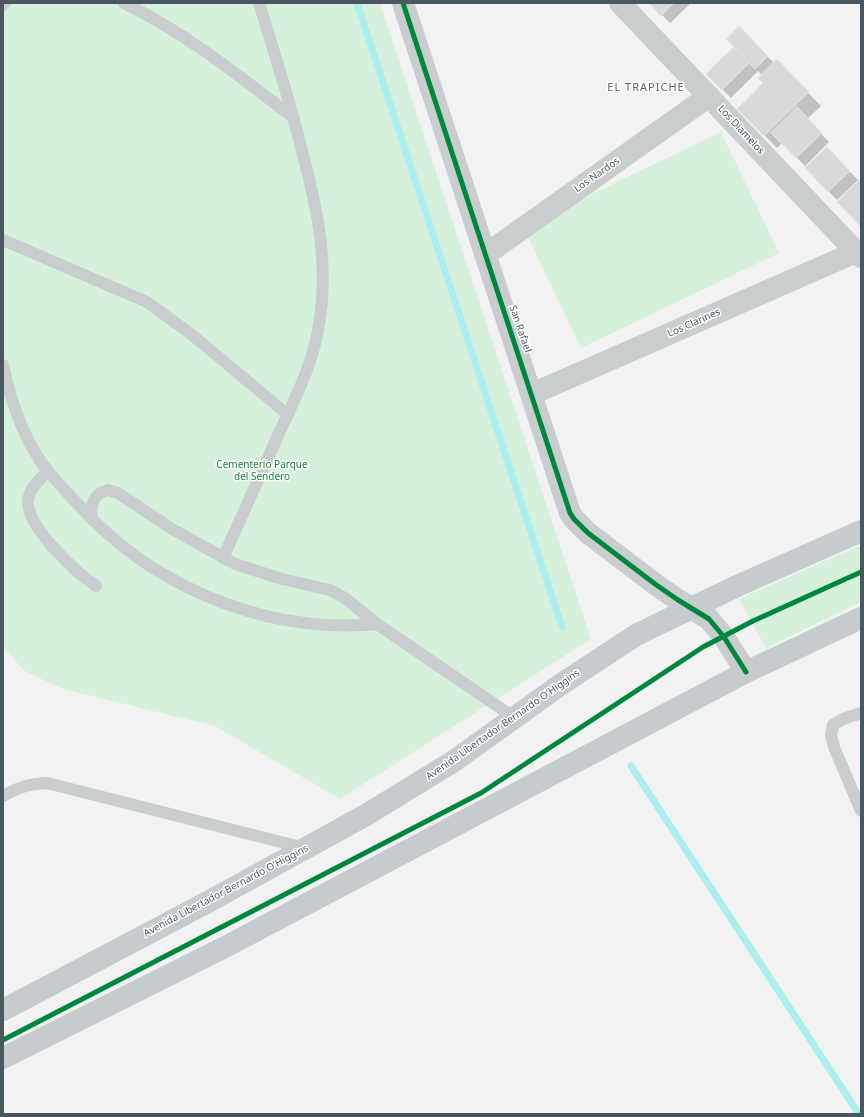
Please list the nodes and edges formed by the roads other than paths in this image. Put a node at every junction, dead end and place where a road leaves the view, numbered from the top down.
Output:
1 (124, 3) edge
2 (259, 3) edge
3 (620, 3) edge
4 (411, 7) edge
5 (709, 96) junction
6 (294, 118) junction
7 (3, 240) edge
8 (485, 255) junction
9 (859, 255) edge
10 (3, 365) edge
11 (532, 394) junction
12 (288, 414) junction
13 (48, 471) junction
14 (92, 519) junction
15 (861, 531) edge
16 (223, 558) junction
17 (96, 586) dead end
18 (693, 608) junction
19 (861, 618) edge
20 (377, 624) junction
21 (746, 672) junction
22 (861, 713) edge
23 (515, 718) junction
24 (3, 796) edge
25 (861, 811) edge
26 (306, 848) junction
27 (3, 1010) edge
28 (3, 1058) edge

1 - 6 lane
2 - 6 lane
3 - 5 street, Los Diamelos
4 - 8 street, San Rafael
5 - 8 street, Los Nardos
5 - 9 street, Los Diamelos
6 - 12 lane
7 - 12 lane
8 - 11 street, San Rafael
9 - 11 street, Los Clarines
10 - 13 lane
11 - 18 street, San Rafael
12 - 16 lane
13 - 14 lane
13 - 17 lane
14 - 16 lane
14 - 20 lane
15 - 18 main road, Avenida Libertador Bernardo O'Higgins
16 - 20 lane
18 - 21 street, San Rafael
18 - 23 main road, Avenida Libertador Bernardo O'Higgins
19 - 21 main road
20 - 23 lane
21 - 28 main road
22 - 25 lane
23 - 26 main road, Avenida Libertador Bernardo O'Higgins
24 - 26 lane
26 - 27 main road, Avenida Libertador Bernardo O'Higgins

